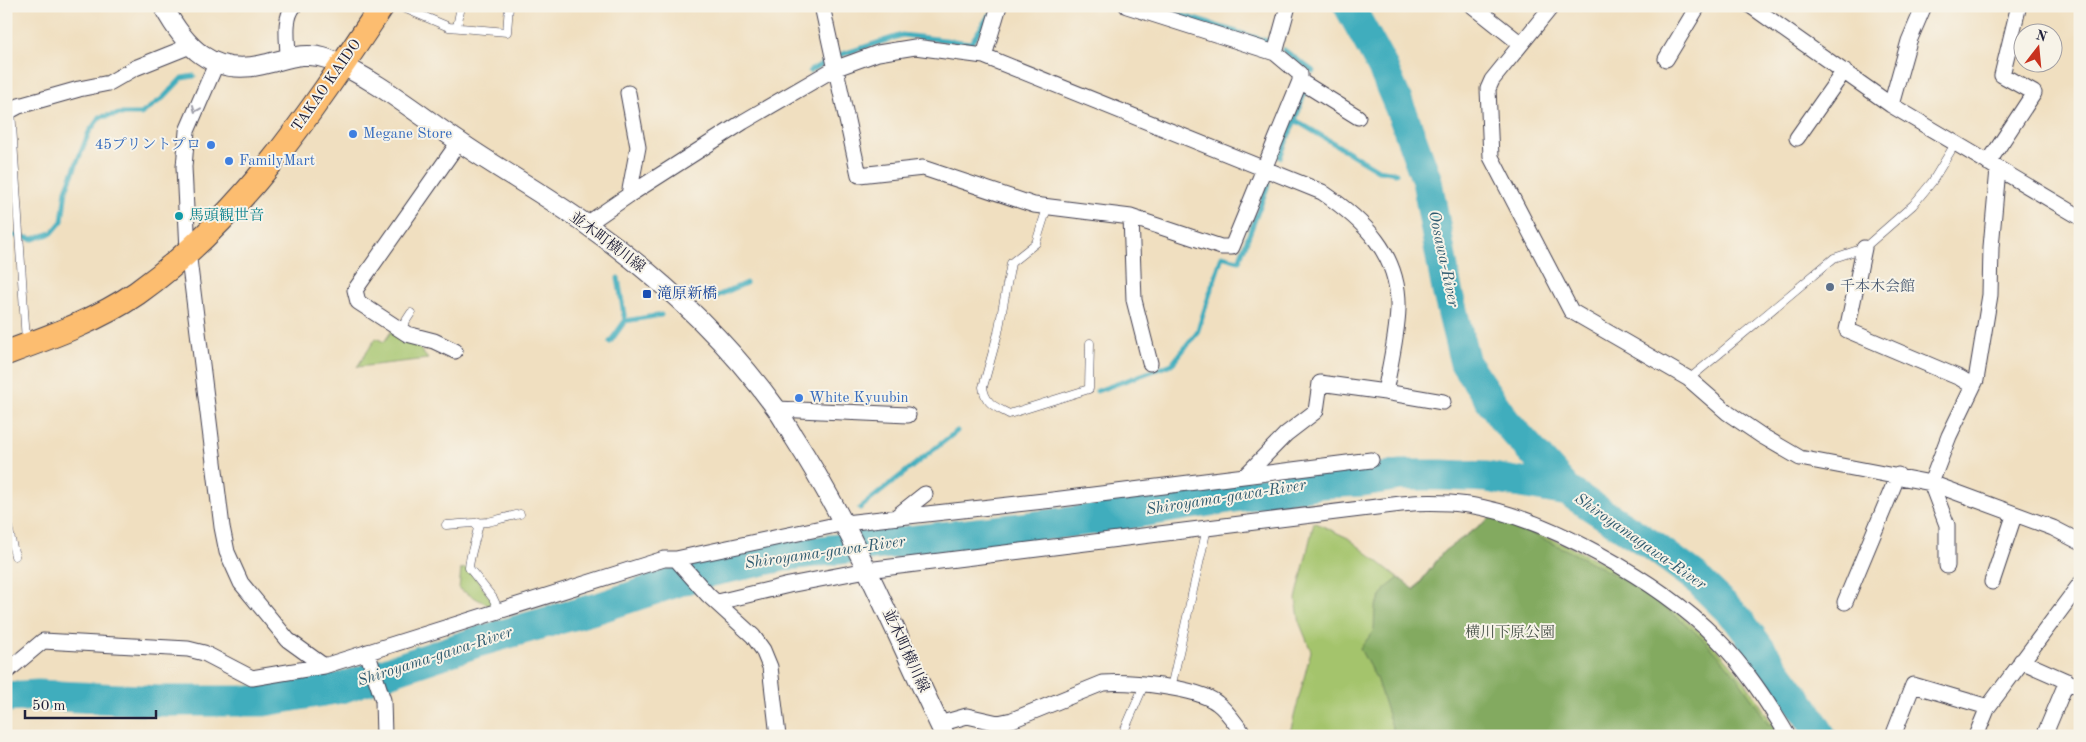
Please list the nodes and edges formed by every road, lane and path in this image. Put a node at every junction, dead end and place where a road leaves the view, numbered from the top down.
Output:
1 (163, 6) edge
2 (294, 6) edge
3 (382, 6) edge
4 (399, 6) edge
5 (460, 6) edge
6 (509, 6) edge
7 (822, 6) edge
8 (999, 6) edge
9 (1288, 6) edge
10 (1473, 6) edge
11 (1552, 6) edge
12 (1698, 6) edge
13 (1751, 6) edge
14 (1924, 6) edge
15 (1128, 7) edge
16 (2018, 10) dead end
17 (457, 27) junction
18 (1520, 44) junction
19 (190, 46) junction
20 (1275, 53) junction
21 (984, 56) junction
22 (288, 57) junction
23 (1666, 60) dead end
24 (216, 64) junction
25 (342, 66) junction
26 (834, 70) junction
27 (1844, 70) junction
28 (1300, 81) junction
29 (628, 92) dead end
30 (1890, 105) junction
31 (9, 112) edge
32 (1358, 117) dead end
33 (1797, 138) dead end
34 (459, 142) junction
35 (1955, 144) junction
36 (1993, 166) junction
37 (1265, 168) junction
38 (628, 194) junction
39 (1047, 208) junction
40 (1130, 217) junction
41 (2080, 217) edge
42 (587, 224) junction
43 (1864, 248) junction
44 (188, 251) junction
45 (411, 313) dead end
46 (400, 330) junction
47 (1090, 343) dead end
48 (16, 349) edge
49 (455, 351) dead end
50 (1150, 362) dead end
51 (1689, 379) junction
52 (1973, 386) junction
53 (1385, 392) junction
54 (1442, 402) dead end
55 (777, 409) junction
56 (908, 415) dead end
57 (1371, 460) dead end
58 (1246, 475) junction
59 (1898, 475) junction
60 (1931, 483) junction
61 (925, 494) dead end
62 (520, 514) dead end
63 (2014, 516) junction
64 (896, 517) junction
65 (6, 519) edge
66 (479, 522) junction
67 (446, 525) dead end
68 (847, 526) junction
69 (1207, 528) junction
70 (2080, 542) edge
71 (16, 556) dead end
72 (679, 563) junction
73 (1947, 566) dead end
74 (866, 568) junction
75 (1992, 582) dead end
76 (2080, 584) edge
77 (713, 599) junction
78 (1845, 602) dead end
79 (499, 611) junction
80 (369, 655) junction
81 (2021, 661) junction
82 (324, 666) junction
83 (6, 672) edge
84 (2073, 684) edge
85 (1144, 685) junction
86 (1171, 688) junction
87 (1988, 707) junction
88 (942, 730) edge
89 (384, 736) edge
90 (778, 736) edge
91 (1122, 736) edge
92 (1245, 736) edge
93 (1788, 736) edge
94 (1893, 736) edge
95 (1976, 736) edge
96 (2044, 736) edge

1 - 19 street
2 - 22 street
3 - 25 main road, TAKAO KAIDO
4 - 17 lane
5 - 17 lane
6 - 17 lane
7 - 26 street
8 - 21 street
9 - 20 street
10 - 18 street
11 - 18 street
12 - 23 street
13 - 27 street
14 - 30 street
15 - 20 street
16 - 36 street
18 - 51 street
19 - 24 street
19 - 31 street
20 - 28 street
21 - 26 street
21 - 37 street
22 - 24 street, 並木町横川線
22 - 25 street, 並木町横川線
24 -> 44 street
25 - 34 street, 並木町横川線
25 - 44 main road, TAKAO KAIDO
26 - 38 street
26 - 39 street
27 - 30 street
27 - 33 street
28 - 32 street
28 - 37 street
29 - 38 street
30 - 35 street
31 - 48 lane
34 - 42 street, 並木町横川線
34 - 46 street
35 - 36 street
35 - 43 lane
36 - 41 street
36 - 52 street
37 - 40 street
37 - 53 street
38 - 42 street
39 - 40 street
39 - 47 lane
40 - 50 street
42 - 55 street, 並木町横川線
43 - 51 lane
43 - 52 street
44 - 48 main road, TAKAO KAIDO
44 - 82 street
45 - 46 lane
46 - 49 street
51 - 59 street
52 - 60 street
53 - 54 street
53 - 58 street
55 - 56 street
55 - 68 street, 並木町横川線
57 - 58 street
58 - 64 street
59 - 60 street
59 - 78 street
60 - 63 street
60 - 73 street
61 - 64 street
62 - 66 lane
63 - 70 street
63 - 75 street
64 - 68 street
65 - 71 lane
66 - 67 lane
66 - 79 lane
68 - 72 street
68 - 74 street, 並木町横川線
69 - 74 street
69 - 86 lane
69 - 93 street
72 - 77 street
72 - 79 street
74 - 77 street
74 - 88 street, 並木町横川線
76 - 81 street
77 - 90 street
79 - 80 street
80 - 82 street
80 - 89 street
81 - 84 street
81 - 87 street
82 - 83 street
84 - 96 street
85 - 86 street
85 - 88 street
85 - 91 lane
86 - 92 street
87 - 94 street
87 - 95 street

